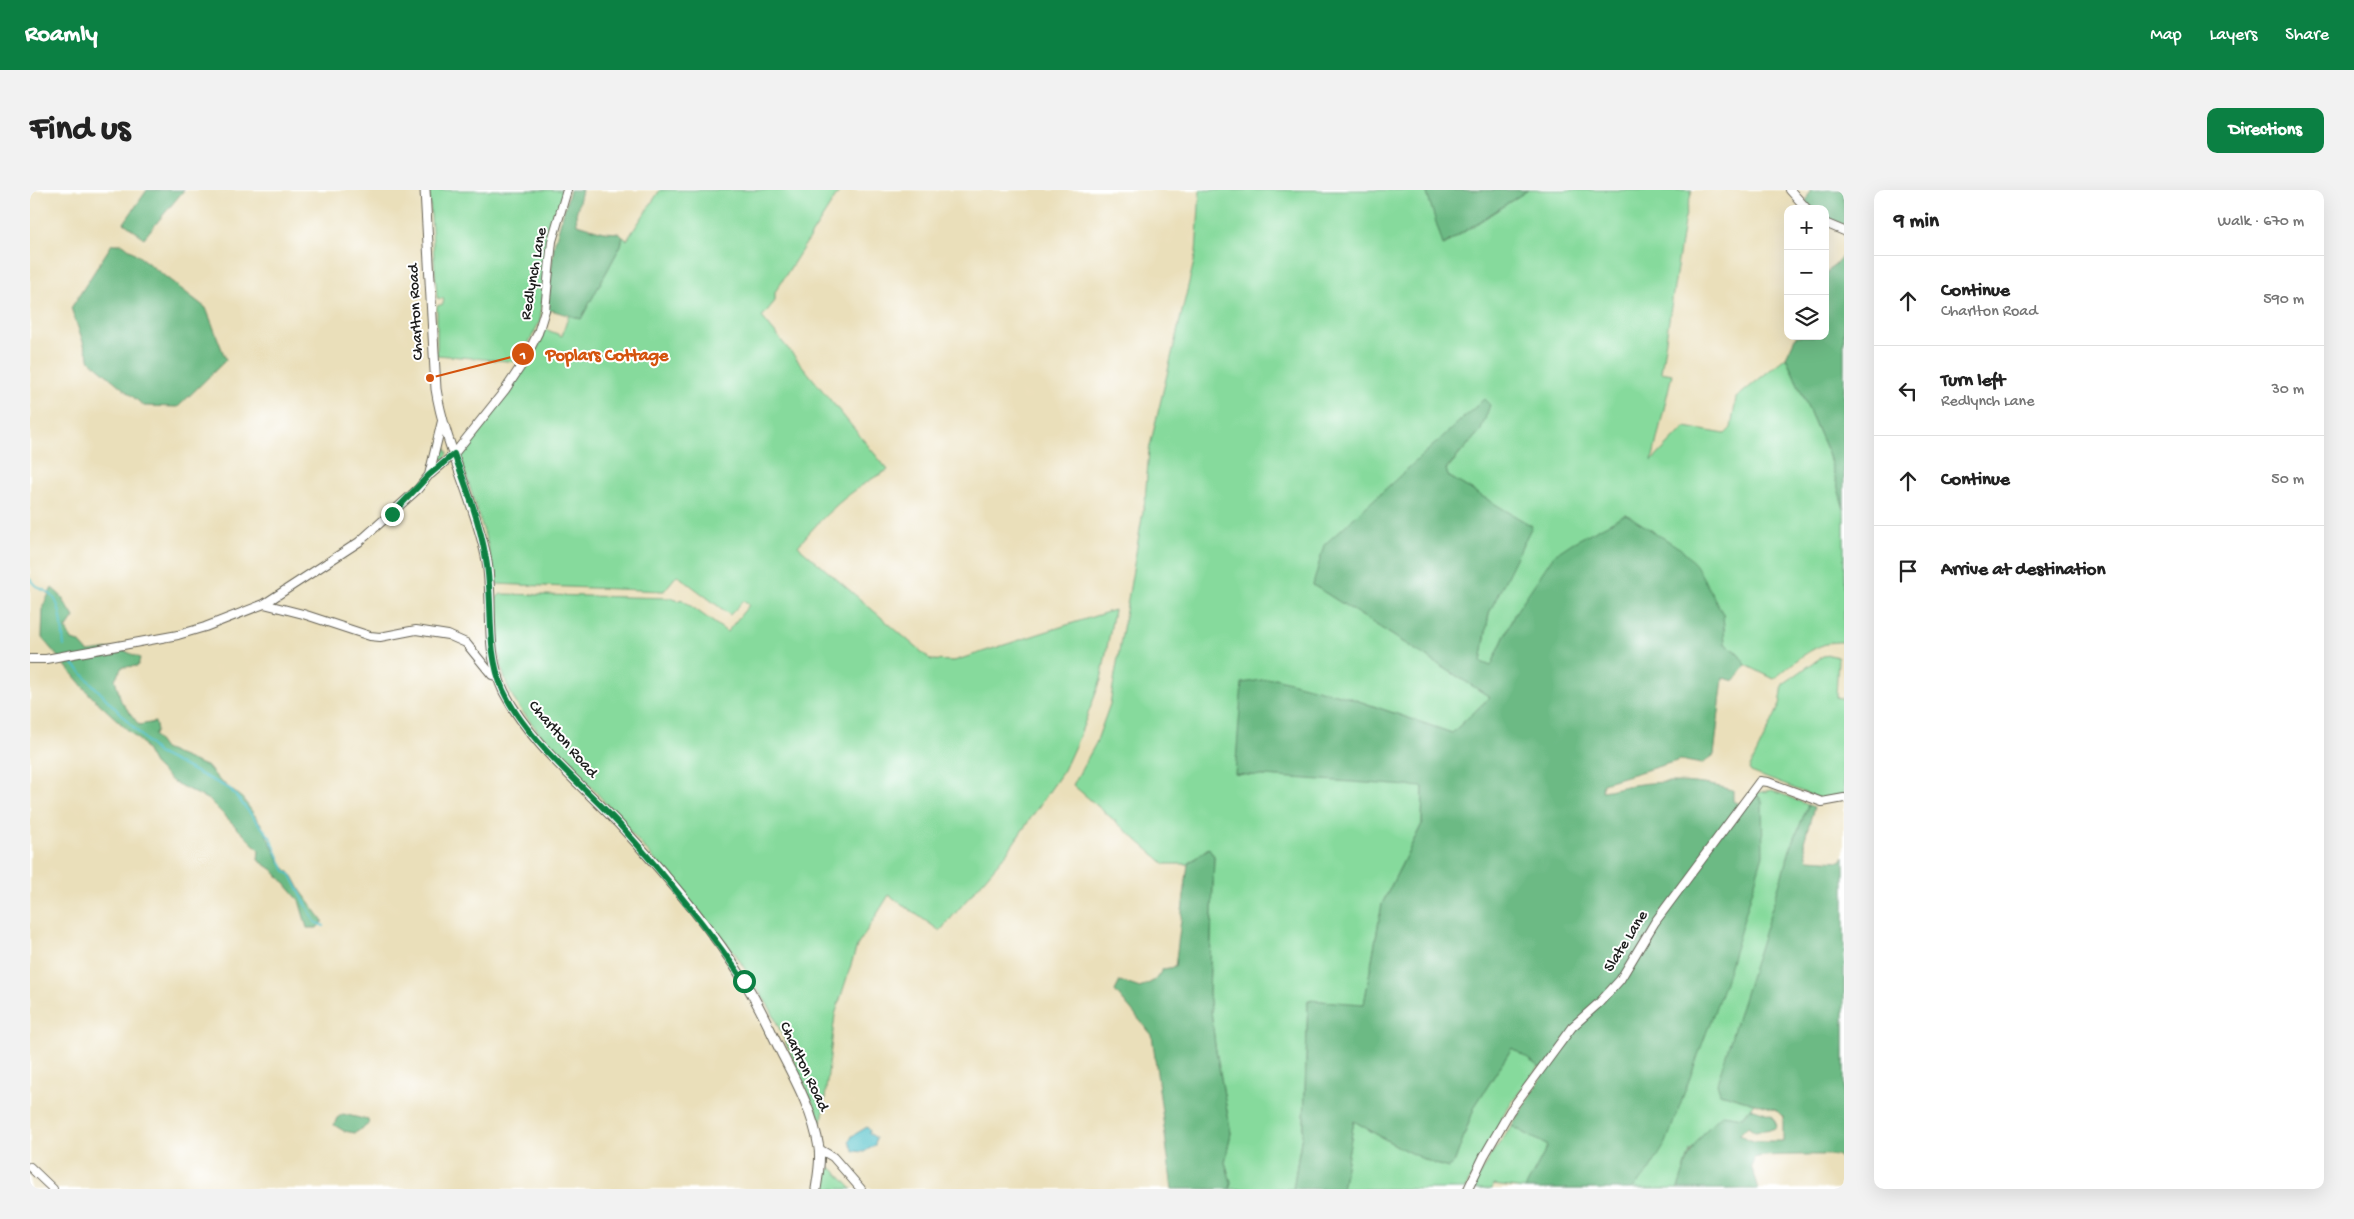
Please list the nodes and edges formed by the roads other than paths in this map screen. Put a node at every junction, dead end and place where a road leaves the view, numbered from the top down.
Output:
1 (425, 190) edge
2 (567, 190) edge
3 (1790, 190) edge
4 (1803, 205) edge
5 (1829, 225) edge
6 (1844, 231) edge
7 (442, 421) junction
8 (454, 454) junction
9 (429, 475) junction
10 (264, 604) junction
11 (30, 659) edge
12 (479, 659) junction
13 (495, 659) junction
14 (498, 677) junction
15 (1844, 798) edge
16 (819, 1149) junction
17 (30, 1167) edge
18 (53, 1189) edge
19 (816, 1189) edge
20 (862, 1189) edge
21 (1468, 1189) edge

1 - 7 street, Charlton Road
2 - 8 street, Redlynch Lane
3 - 4 street
5 - 6 street
7 - 8 street, Charlton Road
7 - 9 street
8 - 9 street, Redlynch Lane
8 - 13 street, Charlton Road
9 - 10 street, Redlynch Lane
10 - 11 street, Redlynch Lane
10 - 12 street
12 - 13 street
12 - 14 street
13 - 14 street, Charlton Road
14 - 16 street, Charlton Road
15 - 21 street, Slate Lane
16 - 19 street, Charlton Road
16 - 20 street
17 - 18 street

